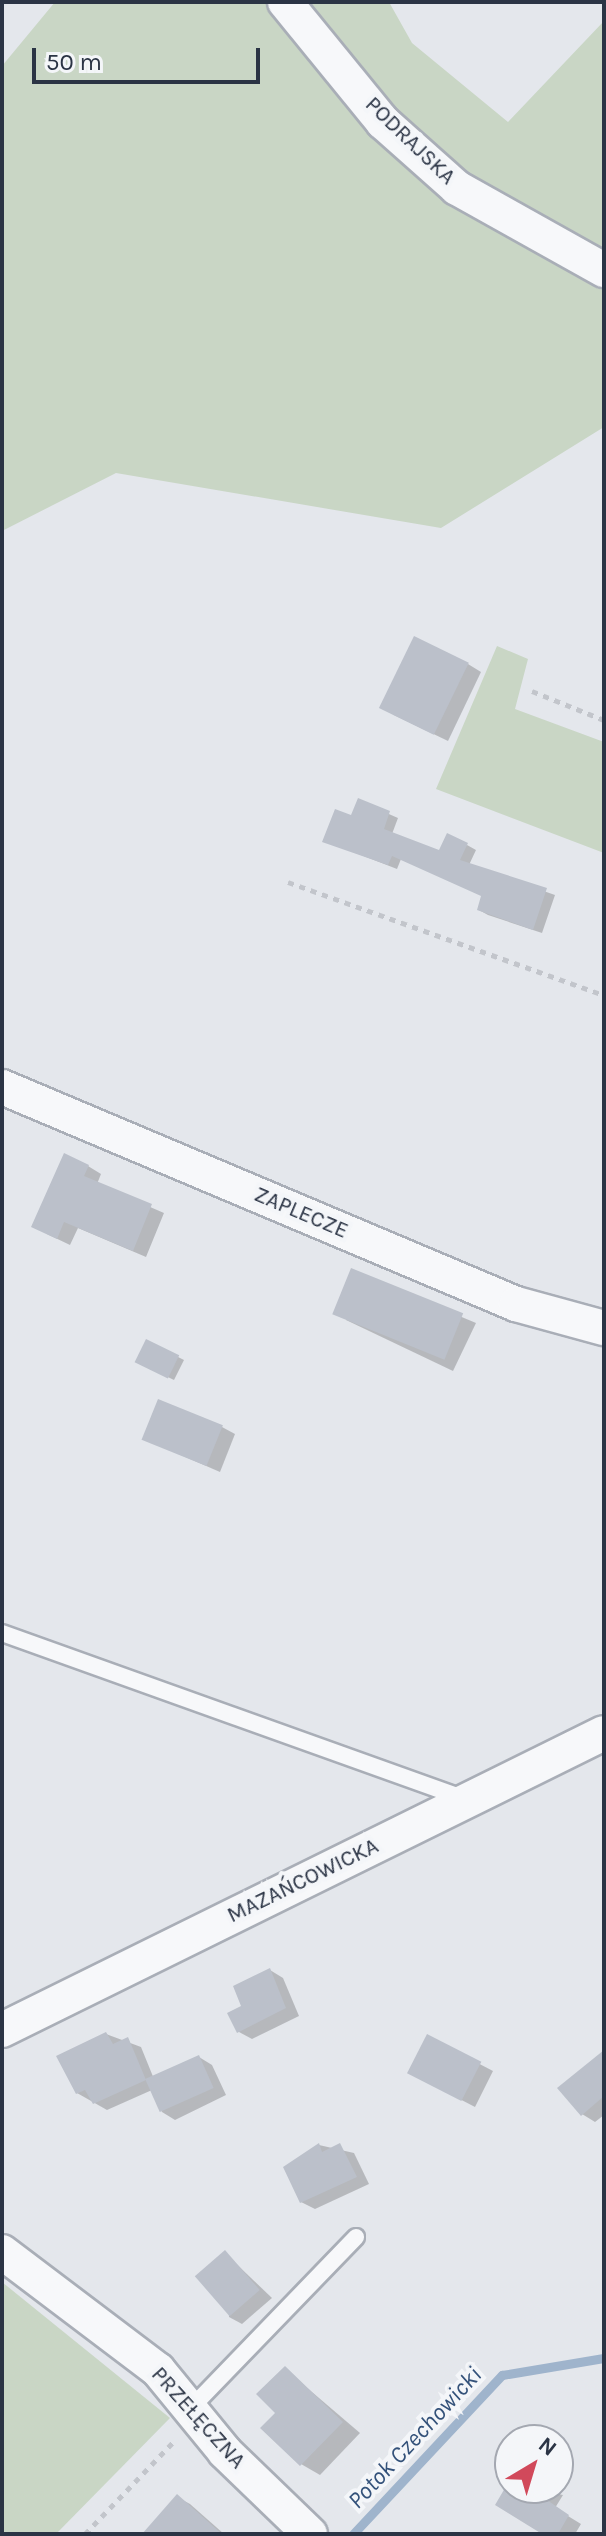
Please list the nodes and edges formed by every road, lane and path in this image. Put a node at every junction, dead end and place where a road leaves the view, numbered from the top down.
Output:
1 (285, 2) edge
2 (604, 270) edge
3 (532, 691) dead end
4 (604, 720) edge
5 (288, 882) dead end
6 (604, 995) edge
7 (2, 1087) edge
8 (604, 1328) edge
9 (2, 1633) edge
10 (604, 1733) edge
11 (467, 1800) junction
12 (2, 2030) edge
13 (356, 2237) dead end
14 (2, 2252) edge
15 (194, 2413) junction
16 (85, 2534) edge
17 (310, 2534) edge

1 - 2 street, PODRAJSKA
3 - 4 path
5 - 6 path
7 - 8 street, ZAPLECZE
9 - 11 lane
10 - 11 street, MAZAŃCOWICKA
11 - 12 street, MAZAŃCOWICKA
13 - 15 lane
14 - 15 street, PRZEŁĘCZNA
15 - 16 path
15 - 17 street, PRZEŁĘCZNA

